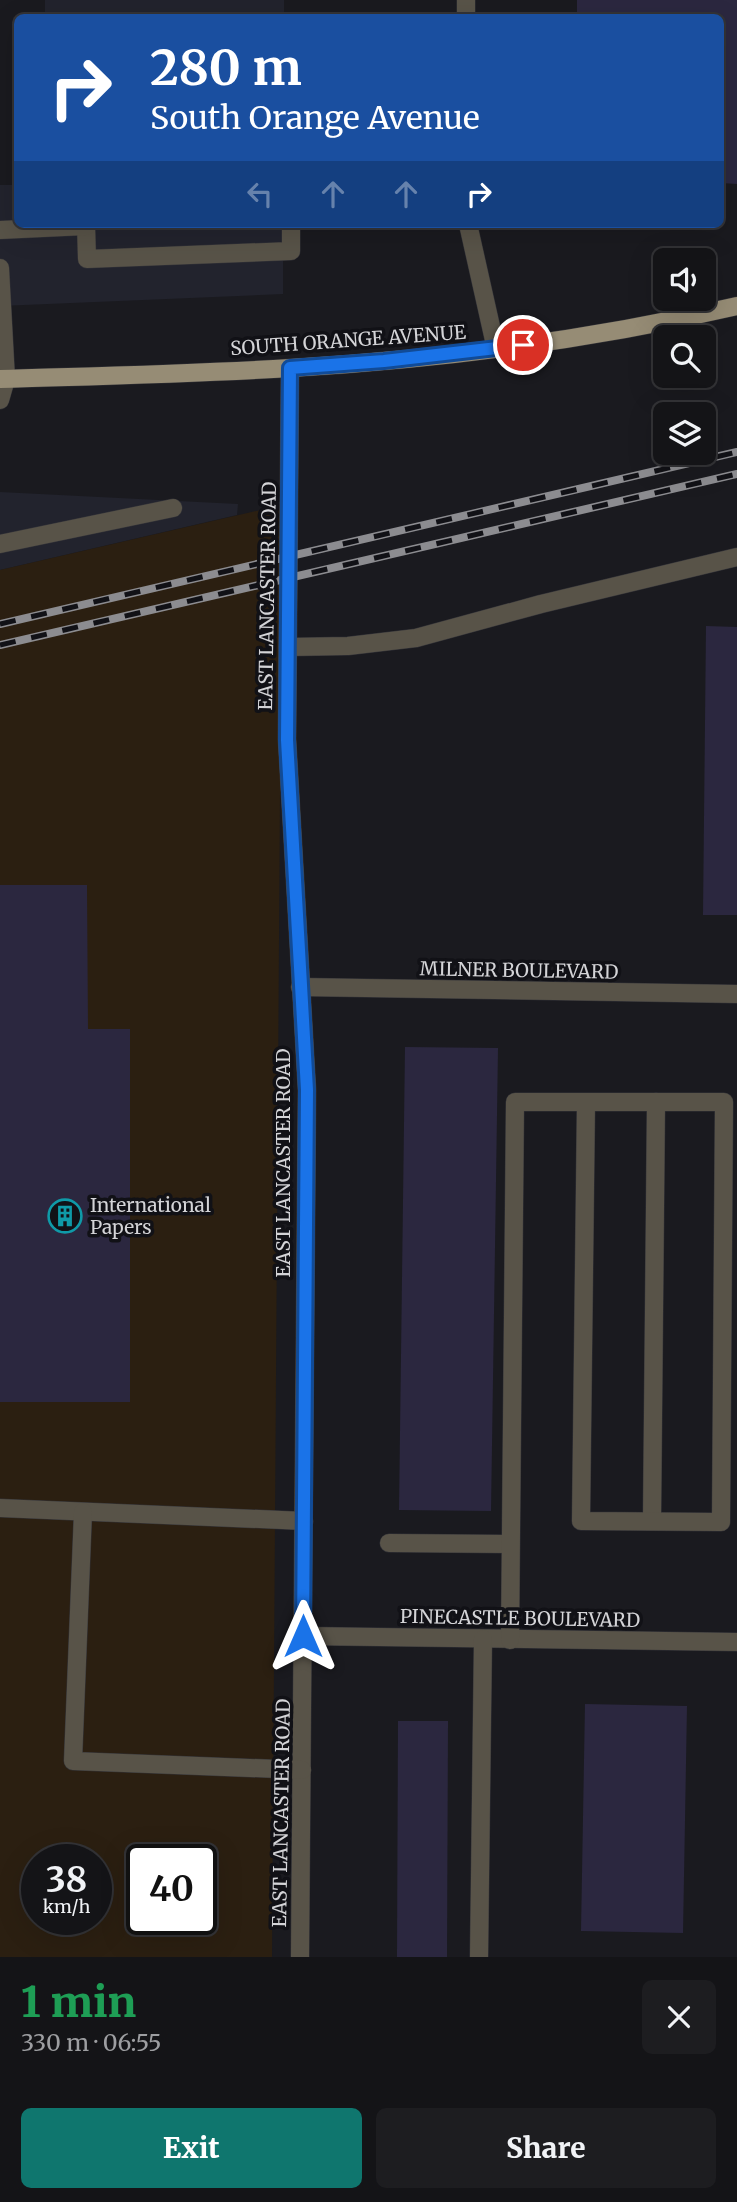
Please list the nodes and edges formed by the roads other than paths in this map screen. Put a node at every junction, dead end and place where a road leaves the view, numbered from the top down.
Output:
1 (34, 228) edge
2 (86, 228) edge
3 (291, 228) edge
4 (469, 228) edge
5 (0, 230) edge
6 (0, 268) edge
7 (737, 306) edge
8 (496, 349) junction
9 (290, 368) junction
10 (3, 379) edge
11 (0, 400) edge
12 (173, 509) dead end
13 (0, 544) edge
14 (737, 558) edge
15 (288, 647) junction
16 (300, 987) junction
17 (737, 994) edge
18 (586, 1102) junction
19 (656, 1102) junction
20 (0, 1508) edge
21 (83, 1511) junction
22 (304, 1521) junction
23 (652, 1521) junction
24 (388, 1543) dead end
25 (510, 1544) junction
26 (303, 1636) junction
27 (483, 1639) junction
28 (510, 1640) junction
29 (737, 1643) edge
30 (302, 1770) junction
31 (300, 1957) edge
32 (479, 1957) edge

1 - 5 street
2 - 3 street
4 - 8 street
6 - 10 street
7 - 8 main road, SOUTH ORANGE AVENUE
8 - 9 main road, SOUTH ORANGE AVENUE
9 - 10 main road, SOUTH ORANGE AVENUE
9 - 15 street, EAST LANCASTER ROAD
10 - 11 street
12 - 13 street
14 - 15 street
15 - 16 street, EAST LANCASTER ROAD
16 - 17 street, MILNER BOULEVARD
16 - 22 street, EAST LANCASTER ROAD
18 - 19 street
18 - 23 street
18 - 25 street
19 - 23 street
19 - 23 street
20 - 21 street
21 - 22 street
21 - 30 street
22 - 26 street, EAST LANCASTER ROAD
24 - 25 street
25 - 28 street
26 - 27 street, PINECASTLE BOULEVARD
26 - 30 street, EAST LANCASTER ROAD
27 - 28 street, PINECASTLE BOULEVARD
27 - 32 street
28 - 29 street, PINECASTLE BOULEVARD
30 - 31 street, EAST LANCASTER ROAD

